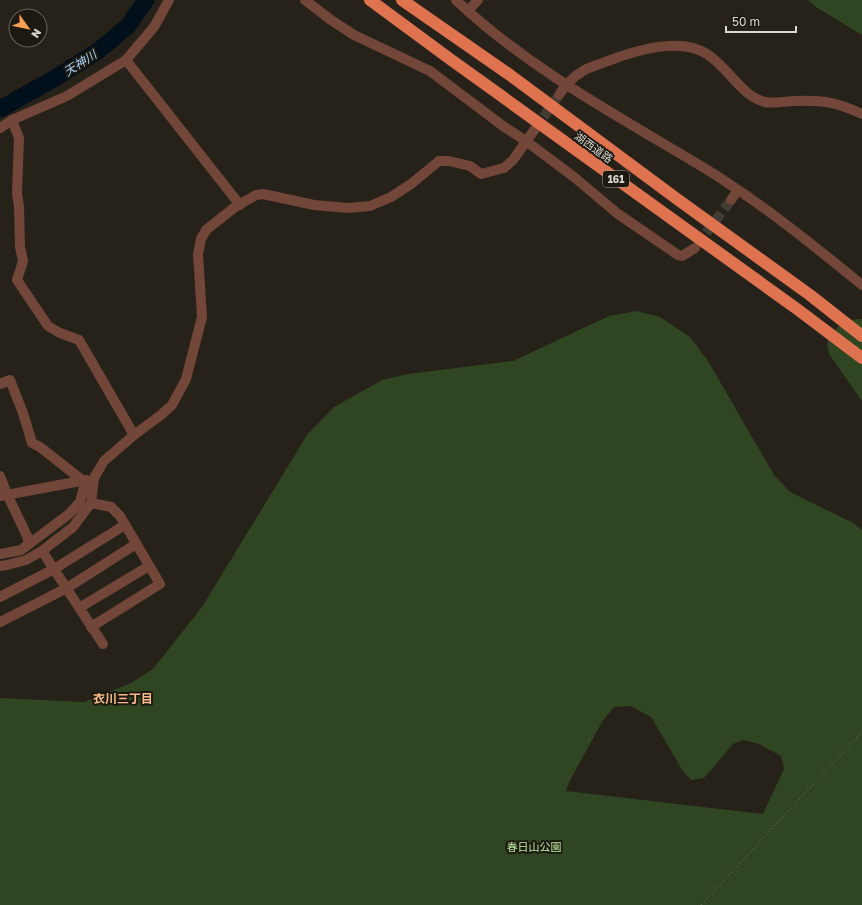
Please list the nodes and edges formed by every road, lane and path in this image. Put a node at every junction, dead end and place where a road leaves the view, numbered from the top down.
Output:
1 (169, 0) edge
2 (305, 0) edge
3 (370, 0) edge
4 (402, 0) edge
5 (456, 0) edge
6 (478, 0) edge
7 (468, 11) junction
8 (126, 60) junction
9 (566, 85) junction
10 (559, 95) tunnel mouth
11 (862, 114) edge
12 (12, 120) junction
13 (0, 128) edge
14 (535, 129) tunnel mouth
15 (526, 141) junction
16 (738, 190) junction
17 (731, 200) tunnel mouth
18 (240, 205) junction
19 (695, 248) tunnel mouth
20 (862, 285) edge
21 (862, 336) edge
22 (862, 358) edge
23 (0, 384) edge
24 (134, 435) junction
25 (0, 476) edge
26 (87, 479) junction
27 (4, 495) edge
28 (91, 503) junction
29 (125, 525) junction
30 (28, 544) junction
31 (136, 544) junction
32 (42, 551) junction
33 (0, 554) edge
34 (0, 566) edge
35 (149, 566) junction
36 (54, 569) junction
37 (67, 588) junction
38 (0, 597) edge
39 (79, 608) junction
40 (0, 622) edge
41 (91, 627) junction
42 (103, 644) dead end
43 (862, 732) edge
44 (701, 905) edge

1 - 8 street
2 - 15 street
3 - 22 highway, 湖西道路 / 161
4 - 21 highway, 湖西道路 / 161
5 - 7 street
6 - 7 street
7 - 9 street
8 - 12 street
8 - 18 street
9 - 10 street
9 - 11 street
9 - 16 street
12 - 13 street
12 - 24 street
14 - 15 street
15 - 18 street
15 - 19 street
16 - 17 street
16 - 20 street
18 - 24 street
23 - 26 street
24 - 26 street
25 - 27 street
26 - 27 street
26 - 28 street
26 - 30 street
27 - 30 street
28 - 29 street
28 - 32 street
29 - 31 street
29 - 36 street
30 - 33 street
31 - 35 street
31 - 37 street
32 - 34 street
32 - 36 street
35 - 39 street
35 - 41 street
36 - 37 street
36 - 38 street
37 - 39 street
37 - 40 street
39 - 41 street
41 - 42 street
43 - 44 path

